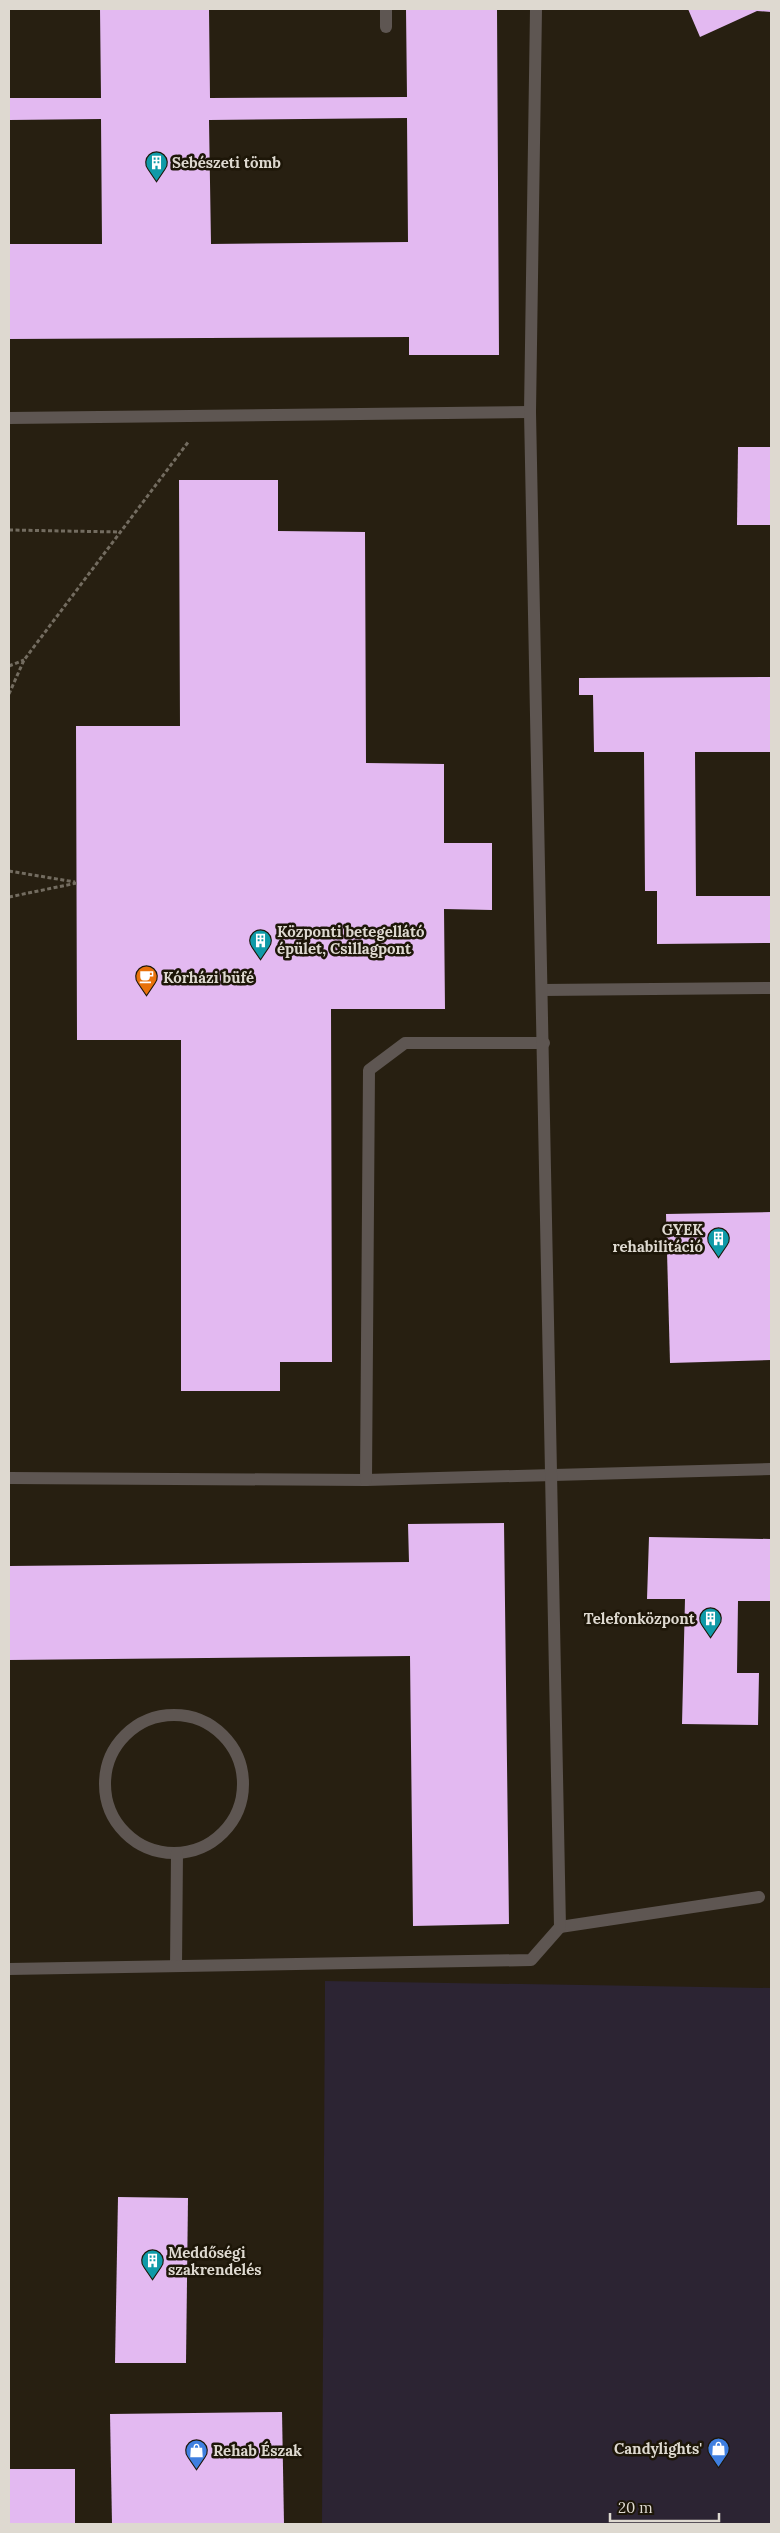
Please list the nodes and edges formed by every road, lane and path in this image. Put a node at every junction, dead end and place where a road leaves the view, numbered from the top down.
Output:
1 (386, 9) edge
2 (536, 9) edge
3 (386, 27) dead end
4 (530, 412) junction
5 (208, 416) junction
6 (9, 418) edge
7 (9, 530) edge
8 (120, 532) junction
9 (24, 660) junction
10 (9, 666) edge
11 (9, 694) edge
12 (9, 871) edge
13 (9, 897) edge
14 (771, 988) edge
15 (542, 990) junction
16 (544, 1043) junction
17 (771, 1469) edge
18 (553, 1476) junction
19 (9, 1478) edge
20 (366, 1480) junction
21 (177, 1853) junction
22 (759, 1897) dead end
23 (560, 1927) junction
24 (176, 1966) junction
25 (9, 1968) edge

1 - 3 lane
2 - 4 lane
4 - 5 lane
4 - 15 lane
5 - 6 lane
5 - 8 path
7 - 8 path
8 - 9 path
9 - 10 path
9 - 11 path
12 - 13 path
14 - 15 lane
15 - 16 lane
16 - 18 lane
16 - 20 lane
17 - 18 lane
18 - 20 lane
18 - 23 lane
19 - 20 lane
21 - 21 lane
21 - 24 lane
22 - 23 lane
23 - 24 lane
24 - 25 lane

